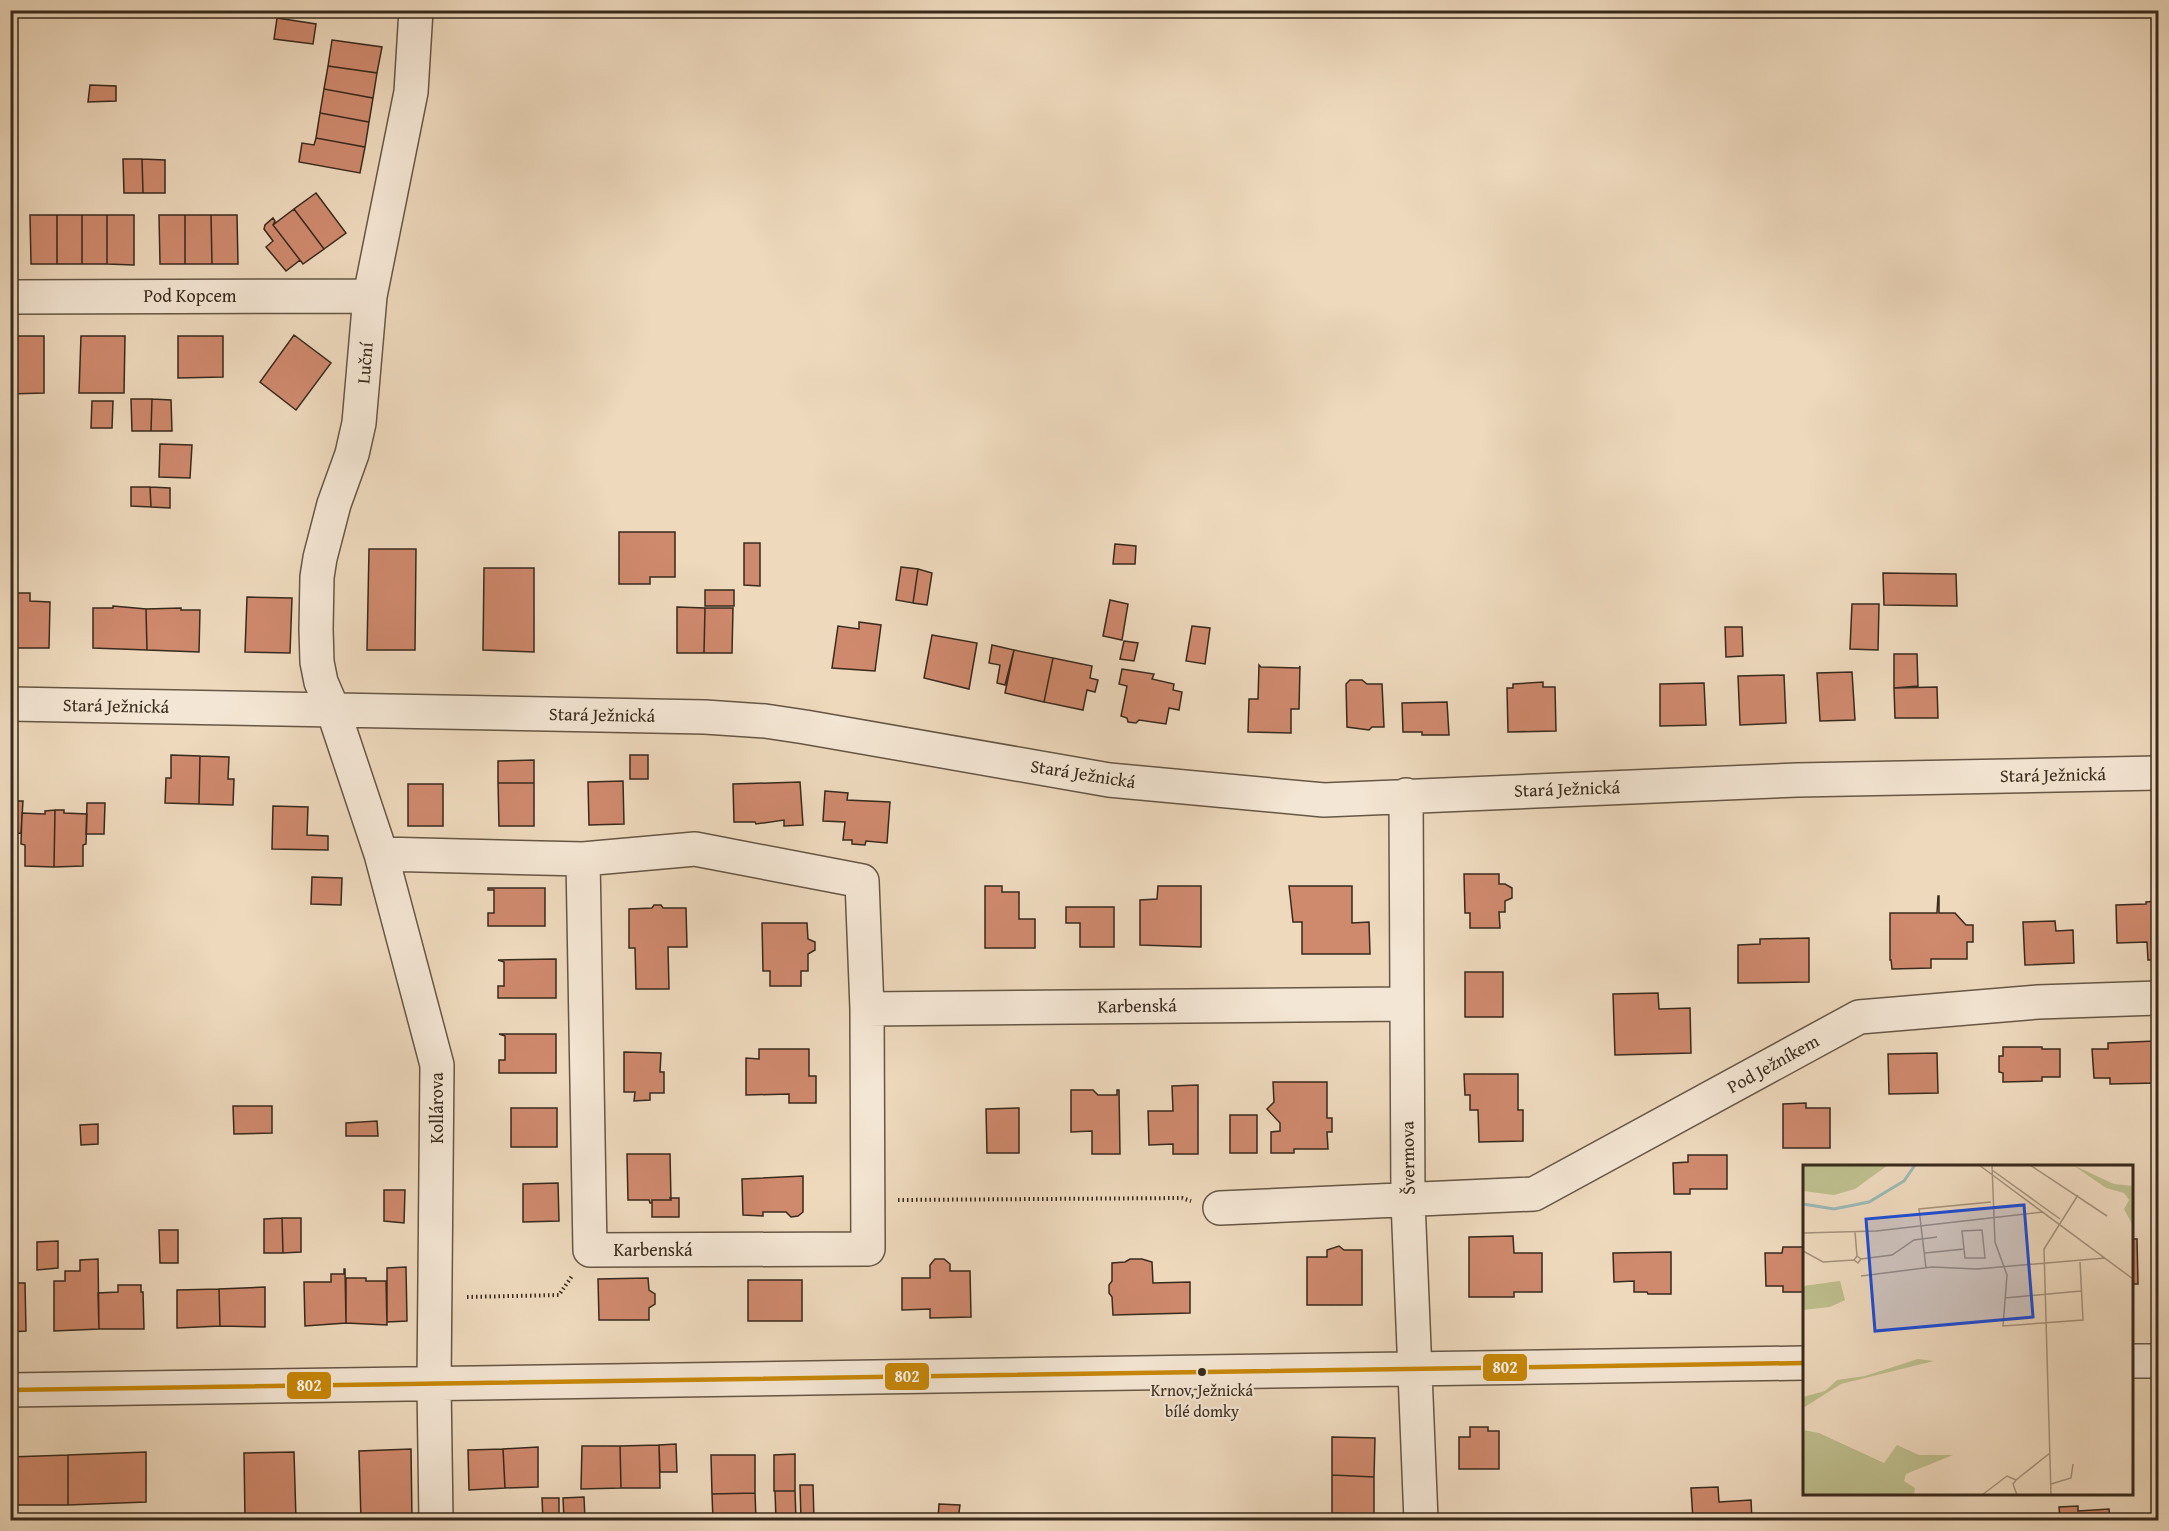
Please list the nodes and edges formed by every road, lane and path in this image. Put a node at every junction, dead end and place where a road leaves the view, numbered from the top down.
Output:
1 (416, 10) edge
2 (10, 297) edge
3 (370, 297) junction
4 (10, 704) edge
5 (333, 710) junction
6 (2158, 773) edge
7 (1406, 795) junction
8 (381, 854) junction
9 (583, 859) junction
10 (2158, 998) edge
11 (1406, 1004) junction
12 (867, 1010) junction
13 (868, 1200) junction
14 (1408, 1201) junction
15 (1221, 1208) joint
16 (590, 1250) junction
17 (435, 1297) junction
18 (2133, 1361) edge
19 (2158, 1361) edge
20 (1803, 1363) edge
21 (1416, 1370) junction
22 (434, 1384) junction
23 (10, 1390) edge
24 (436, 1521) edge
25 (1421, 1521) edge

1 - 3 street, Luční
2 - 3 street, Pod Kopcem
3 - 5 street, Luční
4 - 5 street, Stará Ježnická
5 - 7 street, Stará Ježnická
5 - 8 street, Kollárova
6 - 7 street, Stará Ježnická
7 - 11 street, Švermova
8 - 9 street, Karbenská
8 - 17 street, Kollárova
9 - 12 street, Karbenská
9 - 16 street, Karbenská
10 - 14 street, Pod Ježníkem
11 - 12 street, Karbenská
11 - 14 street, Švermova
12 - 13 street, Karbenská
13 - 15 path
13 - 16 street, Karbenská
14 - 15 street
14 - 21 street, Švermova
16 - 17 path
17 - 22 street, Kollárova
18 - 19 street
20 - 21 street
21 - 22 street
21 - 25 street, Švermova
22 - 23 street
22 - 24 street, Kollárova

